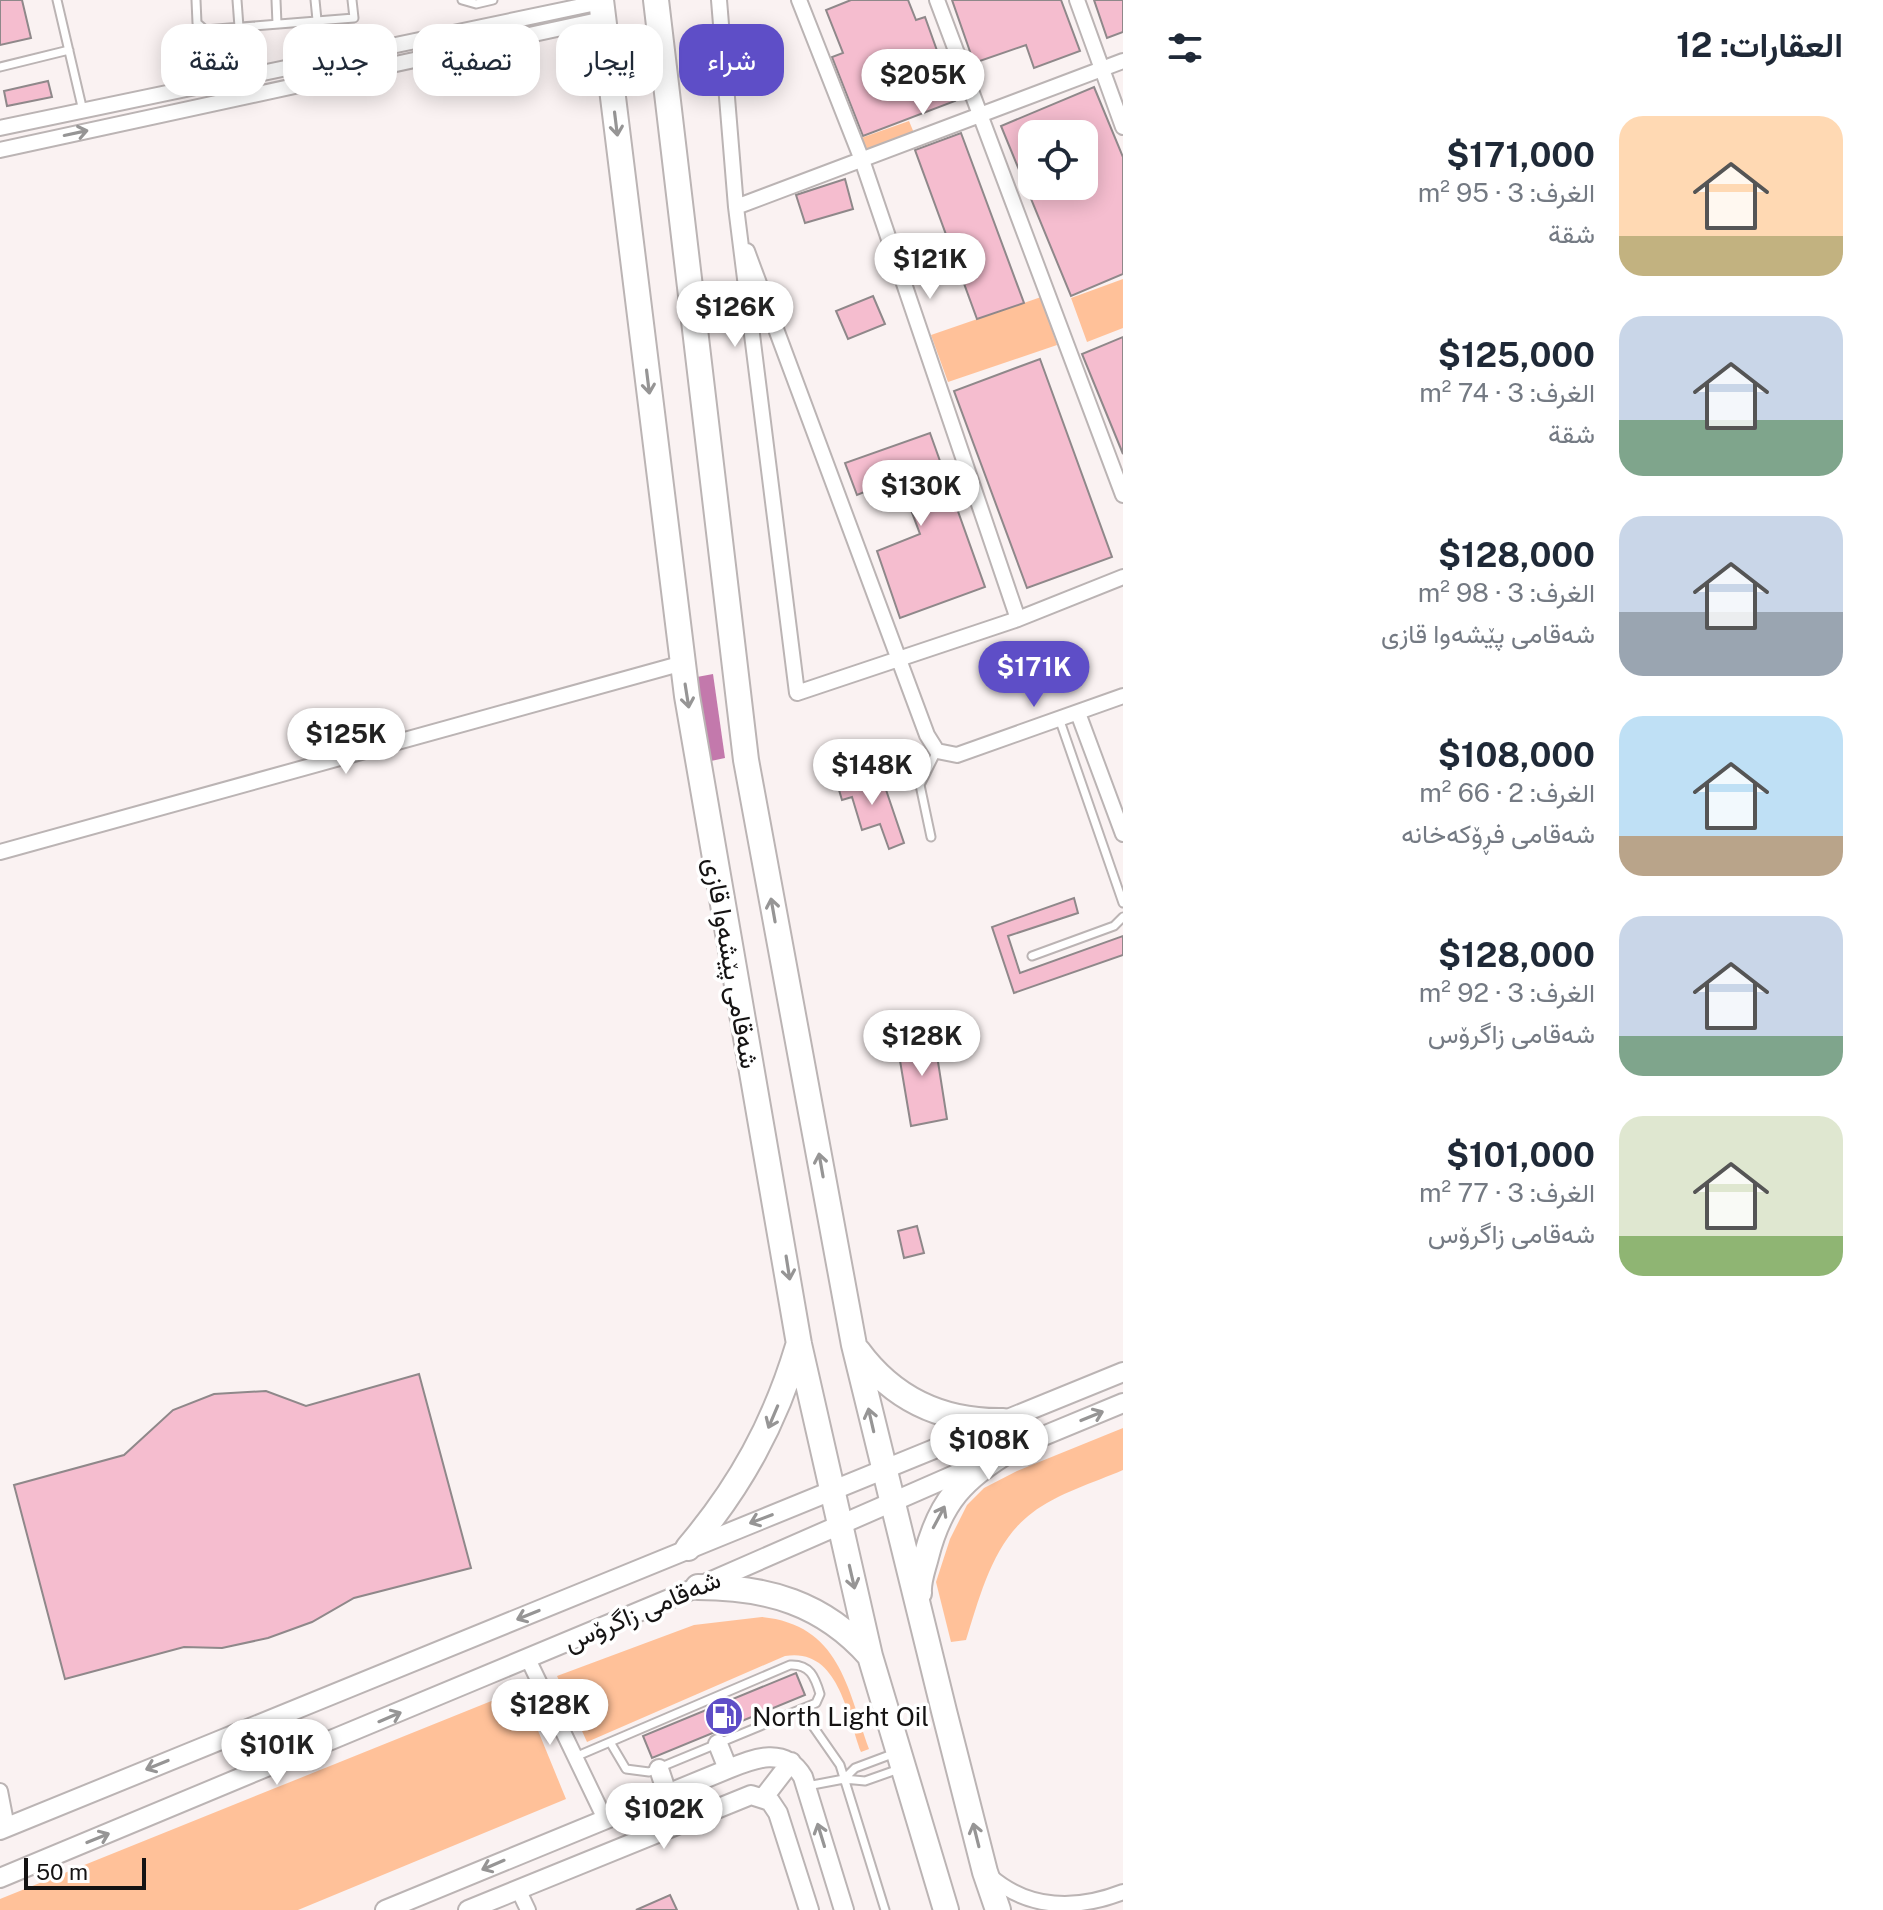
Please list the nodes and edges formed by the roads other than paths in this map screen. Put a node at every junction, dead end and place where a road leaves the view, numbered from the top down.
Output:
1 (57, 0) edge
2 (196, 0) edge
3 (237, 0) edge
4 (276, 0) edge
5 (315, 0) edge
6 (352, 0) edge
7 (462, 0) edge
8 (493, 0) edge
9 (656, 0) edge
10 (719, 0) edge
11 (799, 0) edge
12 (937, 0) edge
13 (1077, 0) edge
14 (602, 7) edge
15 (317, 20) junction
16 (200, 24) edge
17 (239, 24) edge
18 (277, 24) junction
19 (267, 25) edge
20 (69, 50) junction
21 (1123, 61) edge
22 (0, 67) edge
23 (1102, 68) junction
24 (83, 111) junction
25 (978, 117) junction
26 (1123, 127) edge
27 (0, 128) edge
28 (0, 150) edge
29 (862, 160) junction
30 (736, 207) junction
31 (739, 227) junction
32 (1123, 495) edge
33 (1123, 577) edge
34 (1018, 619) junction
35 (899, 659) junction
36 (683, 663) junction
37 (1123, 696) edge
38 (1078, 713) junction
39 (1060, 721) junction
40 (937, 751) junction
41 (1123, 834) edge
42 (931, 837) dead end
43 (0, 852) edge
44 (1123, 903) edge
45 (1123, 917) edge
46 (1032, 956) dead end
47 (799, 1344) junction
48 (854, 1345) junction
49 (1123, 1372) edge
50 (1123, 1403) edge
51 (1003, 1421) junction
52 (1012, 1448) junction
53 (883, 1470) junction
54 (833, 1490) junction
55 (891, 1503) junction
56 (840, 1525) junction
57 (688, 1548) junction
58 (698, 1587) junction
59 (921, 1620) junction
60 (870, 1656) junction
61 (528, 1659) junction
62 (801, 1709) junction
63 (610, 1742) junction
64 (718, 1744) junction
65 (575, 1757) junction
66 (899, 1760) junction
67 (791, 1762) junction
68 (659, 1769) junction
69 (728, 1769) junction
70 (844, 1779) junction
71 (807, 1786) junction
72 (0, 1791) edge
73 (667, 1793) junction
74 (764, 1797) junction
75 (605, 1819) junction
76 (3, 1828) edge
77 (544, 1844) junction
78 (985, 1872) junction
79 (557, 1873) junction
80 (0, 1878) edge
81 (518, 1889) junction
82 (1123, 1893) edge
83 (385, 1910) edge
84 (468, 1910) edge
85 (528, 1910) edge
86 (809, 1910) edge
87 (844, 1910) edge
88 (885, 1910) edge
89 (946, 1910) edge
90 (998, 1910) edge

1 - 20 lane
2 - 16 lane
3 - 17 lane
4 - 18 lane
5 - 15 lane
6 - 15 lane
7 - 8 lane
48 -> 9 highway, شەقامی پێشەوا قازی
10 - 30 street
11 - 29 street
12 - 25 street
13 - 23 street
14 - 24 street
28 -> 14 street
14 -> 36 highway, شەقامی پێشەوا قازی
15 - 18 lane
18 - 19 lane
20 - 22 lane
20 - 24 lane
21 - 23 street
23 - 25 street
23 - 26 street
24 - 27 street
25 - 29 street
25 - 32 street
29 - 30 street
29 - 34 street
30 - 31 street
31 - 35 street
31 - 35 street
33 - 34 street
34 - 35 street
35 - 40 street
36 - 43 street
36 -> 47 highway, شەقامی پێشەوا قازی
37 - 38 street
38 - 39 street
38 - 41 street
39 - 40 street
39 - 44 lane
40 - 42 lane
45 - 46 lane
47 - 54 highway, شەقامی پێشەوا قازی
47 -> 57 highway
48 - 51 highway
53 -> 48 highway, شەقامی پێشەوا قازی
49 - 51 main road, شەقامی زاگرۆس
52 -> 50 main road, شەقامی زاگرۆس
51 - 53 main road, شەقامی زاگرۆس
52 - 55 main road, شەقامی زاگرۆس
59 -> 52 highway
53 - 54 main road, شەقامی زاگرۆس
53 - 55 highway, شەقامی پێشەوا قازی
54 - 56 highway, شەقامی پێشەوا قازی
54 -> 57 main road, شەقامی زاگرۆس
55 - 56 main road, شەقامی زاگرۆس
55 - 59 highway, شەقامی پێشەوا قازی
56 - 58 main road, شەقامی زاگرۆس
56 -> 60 highway, شەقامی پێشەوا قازی
57 -> 76 main road, شەقامی زاگرۆس
58 - 60 highway
58 - 61 main road, شەقامی زاگرۆس
78 -> 59 highway, شەقامی پێشەوا قازی
60 - 66 highway, شەقامی پێشەوا قازی
61 - 65 street
80 -> 61 main road, شەقامی زاگرۆس
62 - 63 lane
62 - 64 lane
62 - 70 lane
63 - 65 lane
63 - 68 lane
64 - 68 lane
64 - 69 main road
65 - 75 street
66 - 70 lane
66 - 70 lane
66 - 89 highway, شەقامی پێشەوا قازی
67 - 69 main road
67 - 71 main road
67 - 74 main road
68 - 73 main road
69 - 73 main road
70 - 71 lane
70 - 88 lane
87 -> 71 main road
72 - 76 street
73 - 75 main road
74 - 79 main road
74 - 86 main road
75 - 77 main road
77 - 79 main road
77 -> 83 main road
78 - 82 street
78 - 90 highway, شەقامی پێشەوا قازی
79 - 81 main road
81 - 84 main road
81 - 85 street

